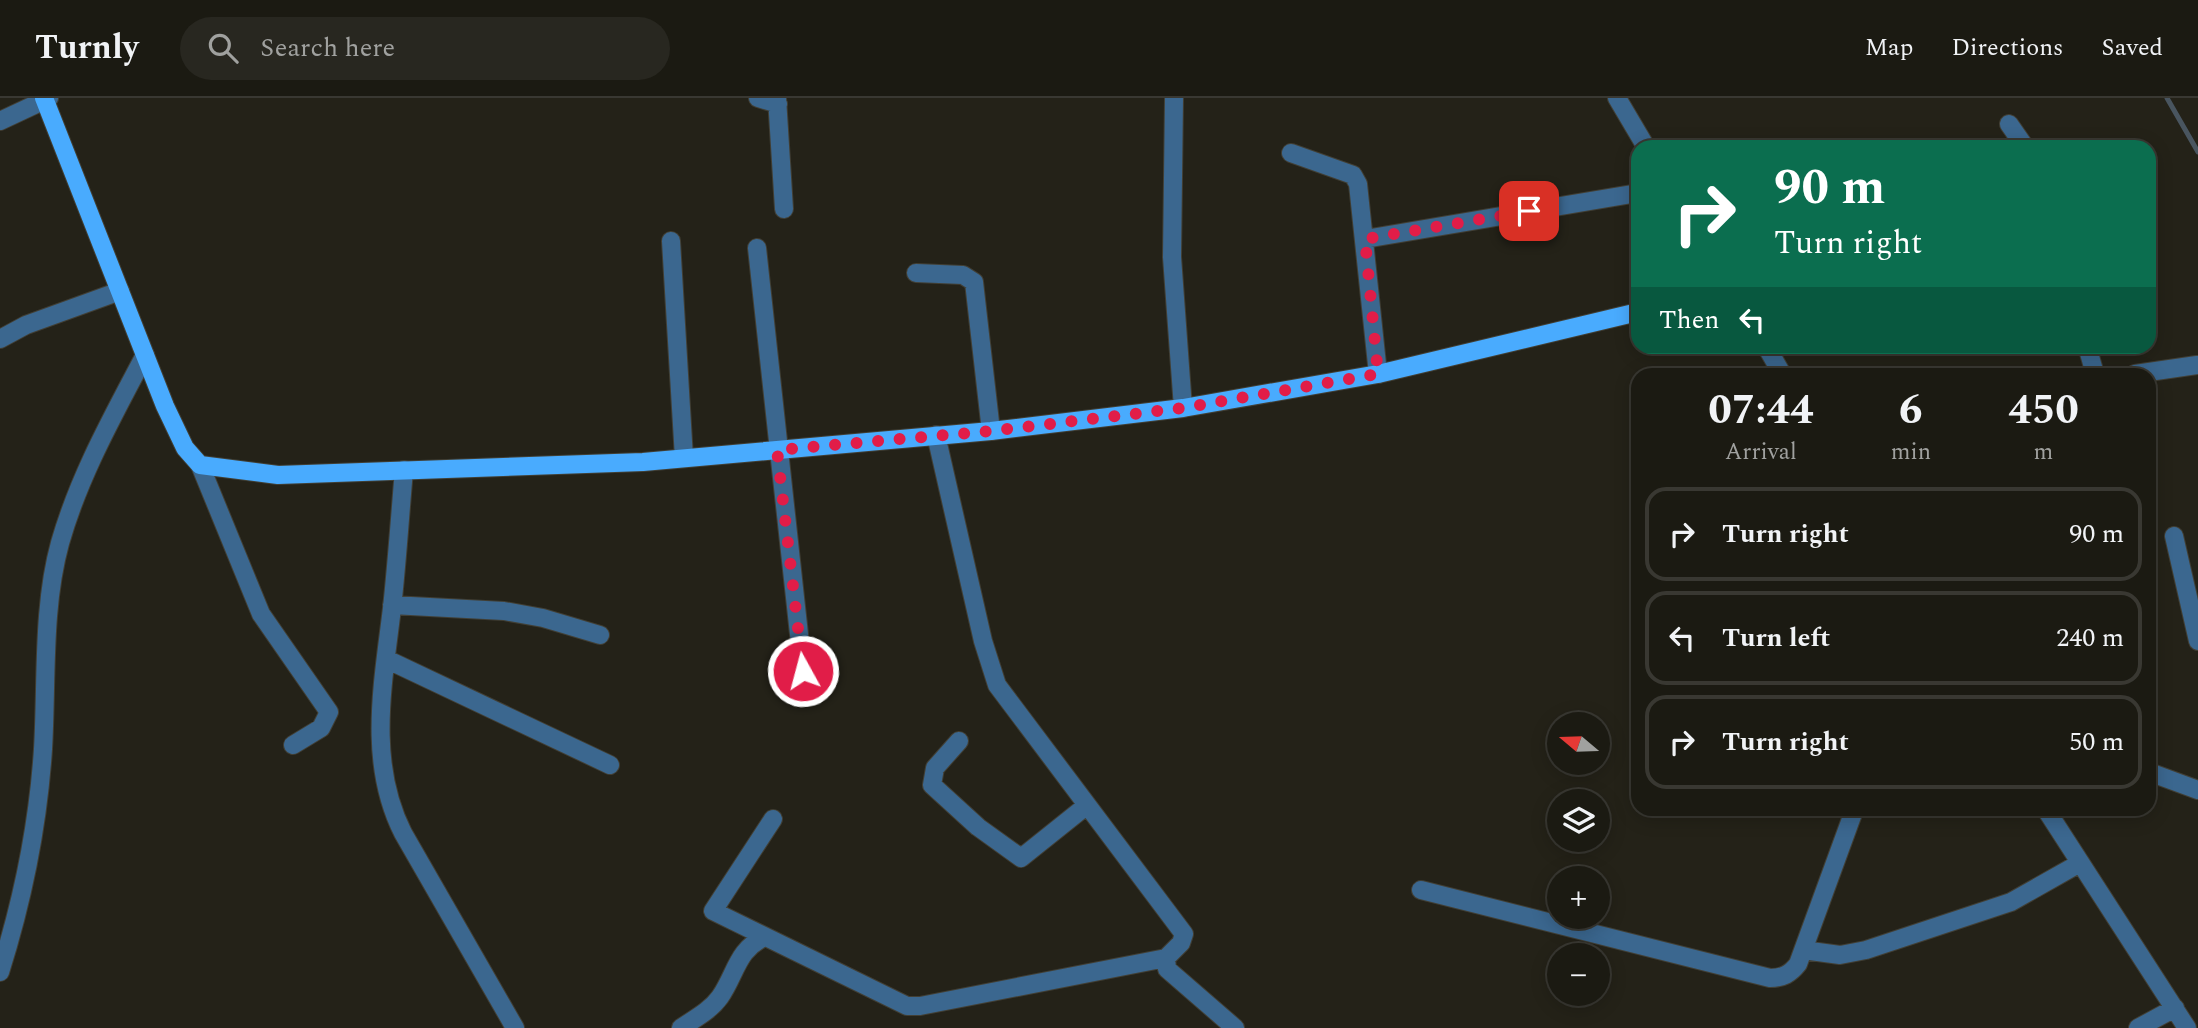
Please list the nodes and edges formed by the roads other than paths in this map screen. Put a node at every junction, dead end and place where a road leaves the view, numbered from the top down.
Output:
1 (758, 98) edge
2 (1174, 98) edge
3 (1617, 98) edge
4 (46, 99) edge
5 (778, 101) edge
6 (0, 121) edge
7 (2009, 124) dead end
8 (1642, 140) edge
9 (2020, 140) edge
10 (1291, 153) dead end
11 (1631, 194) edge
12 (784, 209) dead end
13 (1365, 239) junction
14 (671, 241) dead end
15 (757, 248) dead end
16 (916, 273) dead end
17 (120, 291) junction
18 (1631, 314) edge
19 (0, 339) edge
20 (145, 355) junction
21 (2197, 365) edge
22 (2156, 371) edge
23 (1378, 374) junction
24 (1183, 408) junction
25 (991, 431) junction
26 (936, 435) junction
27 (777, 450) junction
28 (684, 458) junction
29 (200, 465) junction
30 (404, 470) junction
31 (2174, 536) dead end
32 (392, 605) junction
33 (600, 635) dead end
34 (2198, 641) edge
35 (386, 659) junction
36 (803, 671) dead end
37 (959, 741) dead end
38 (293, 745) dead end
39 (610, 765) dead end
40 (2156, 775) edge
41 (2198, 790) edge
42 (1086, 806) junction
43 (1853, 816) edge
44 (2050, 816) edge
45 (773, 819) dead end
46 (2080, 863) junction
47 (1420, 890) dead end
48 (765, 937) junction
49 (1803, 950) junction
50 (1166, 958) junction
51 (0, 972) edge
52 (2175, 1008) junction
53 (515, 1028) edge
54 (681, 1028) edge
55 (1235, 1028) edge
56 (2138, 1028) edge
57 (2187, 1028) edge

1 - 5 street
2 - 24 street
3 - 8 street
4 - 6 street
4 - 17 main road
5 - 12 street
7 - 9 street
10 - 13 street
11 - 13 street
13 - 23 street
14 - 28 street
15 - 27 street
16 - 25 street
17 - 19 street
17 - 20 main road
18 - 23 main road
20 - 29 main road
20 - 51 street
21 - 22 street
23 - 24 main road
24 - 25 main road
25 - 26 main road
26 - 27 main road
26 - 42 street
27 - 28 main road
27 - 36 street
28 - 30 main road
29 - 30 main road
29 - 38 street
30 - 32 street
31 - 34 street
32 - 33 street
32 - 35 street
35 - 39 street
35 - 53 street
37 - 42 street
40 - 41 street
42 - 50 street
43 - 49 street
44 - 46 street
45 - 48 street
46 - 49 street
46 - 52 street
47 - 49 street
48 - 50 street
48 - 54 street
50 - 55 street
52 - 56 street
52 - 57 street

